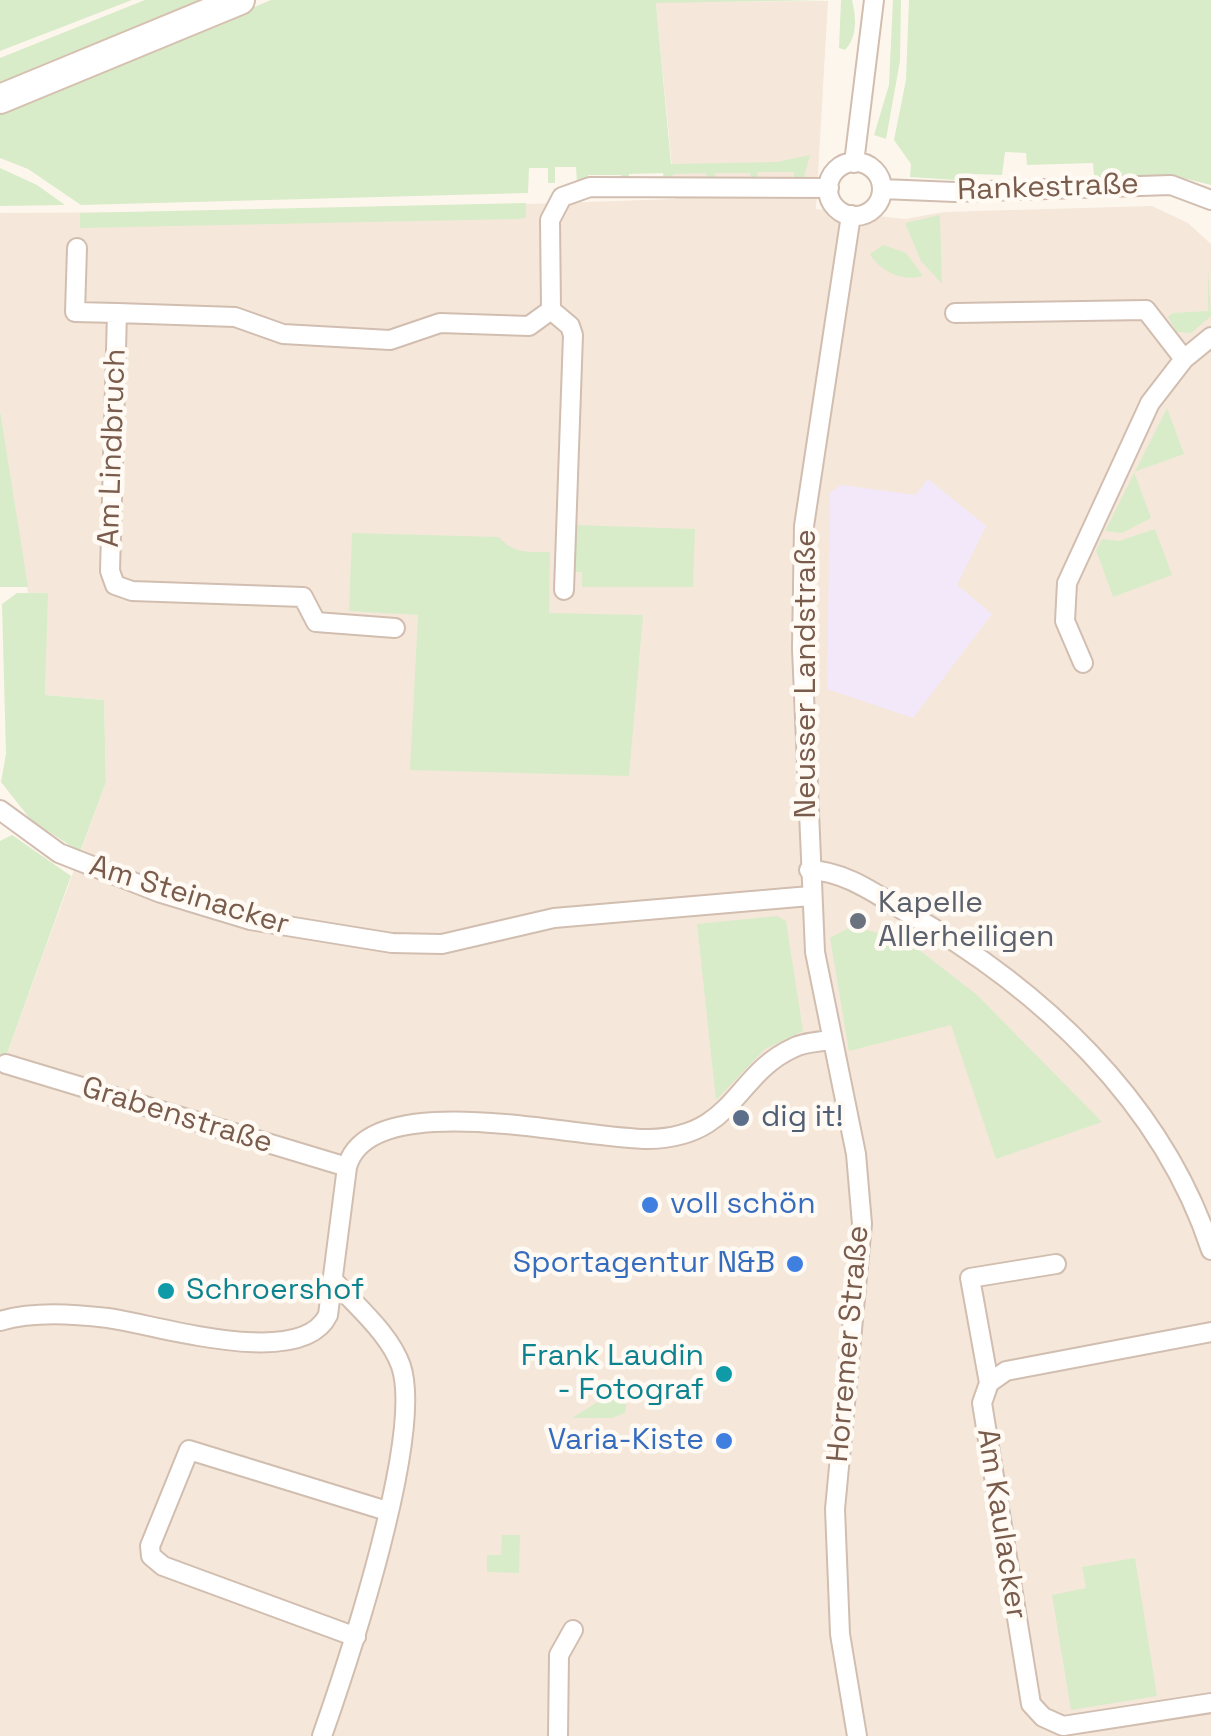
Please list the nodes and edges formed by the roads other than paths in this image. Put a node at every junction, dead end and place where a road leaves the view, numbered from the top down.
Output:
1 (240, 0) edge
2 (874, 0) edge
3 (0, 99) edge
4 (854, 163) junction
5 (829, 188) junction
6 (882, 190) junction
7 (1211, 200) edge
8 (851, 215) junction
9 (77, 248) dead end
10 (550, 310) junction
11 (117, 313) junction
12 (955, 313) dead end
13 (1211, 337) edge
14 (1184, 359) junction
15 (564, 590) dead end
16 (395, 628) dead end
17 (1083, 663) dead end
18 (0, 810) edge
19 (809, 870) junction
20 (810, 896) junction
21 (831, 1040) junction
22 (6, 1064) dead end
23 (347, 1167) junction
24 (1211, 1250) edge
25 (1056, 1264) dead end
26 (335, 1282) junction
27 (0, 1321) edge
28 (1211, 1332) edge
29 (989, 1383) junction
30 (388, 1511) junction
31 (573, 1630) dead end
32 (356, 1637) junction
33 (1211, 1702) edge
34 (322, 1736) edge
35 (558, 1736) edge
36 (857, 1736) edge

1 - 3 main road
2 - 4 street
4 - 5 street
4 - 6 street
5 - 8 street
5 - 10 street
6 - 7 street, Rankestraße
6 - 8 street
8 - 19 street, Neusser Landstraße
9 - 11 street, Am Lindbruch
10 - 11 street, Am Lindbruch
10 - 15 street
11 - 16 street, Am Lindbruch
12 - 14 street
13 - 14 street
14 - 17 street
18 - 20 street, Am Steinacker
19 - 20 street, Neusser Landstraße
19 - 24 street
20 - 21 street, Horremer Straße
21 - 23 street
21 - 36 street, Horremer Straße
22 - 23 street, Grabenstraße
23 - 26 street
25 - 29 street
26 - 27 street
26 - 30 street
28 - 29 street, Am Kaulacker
29 - 33 street, Am Kaulacker
30 - 32 street
30 - 32 street
31 - 35 street
32 - 34 street

